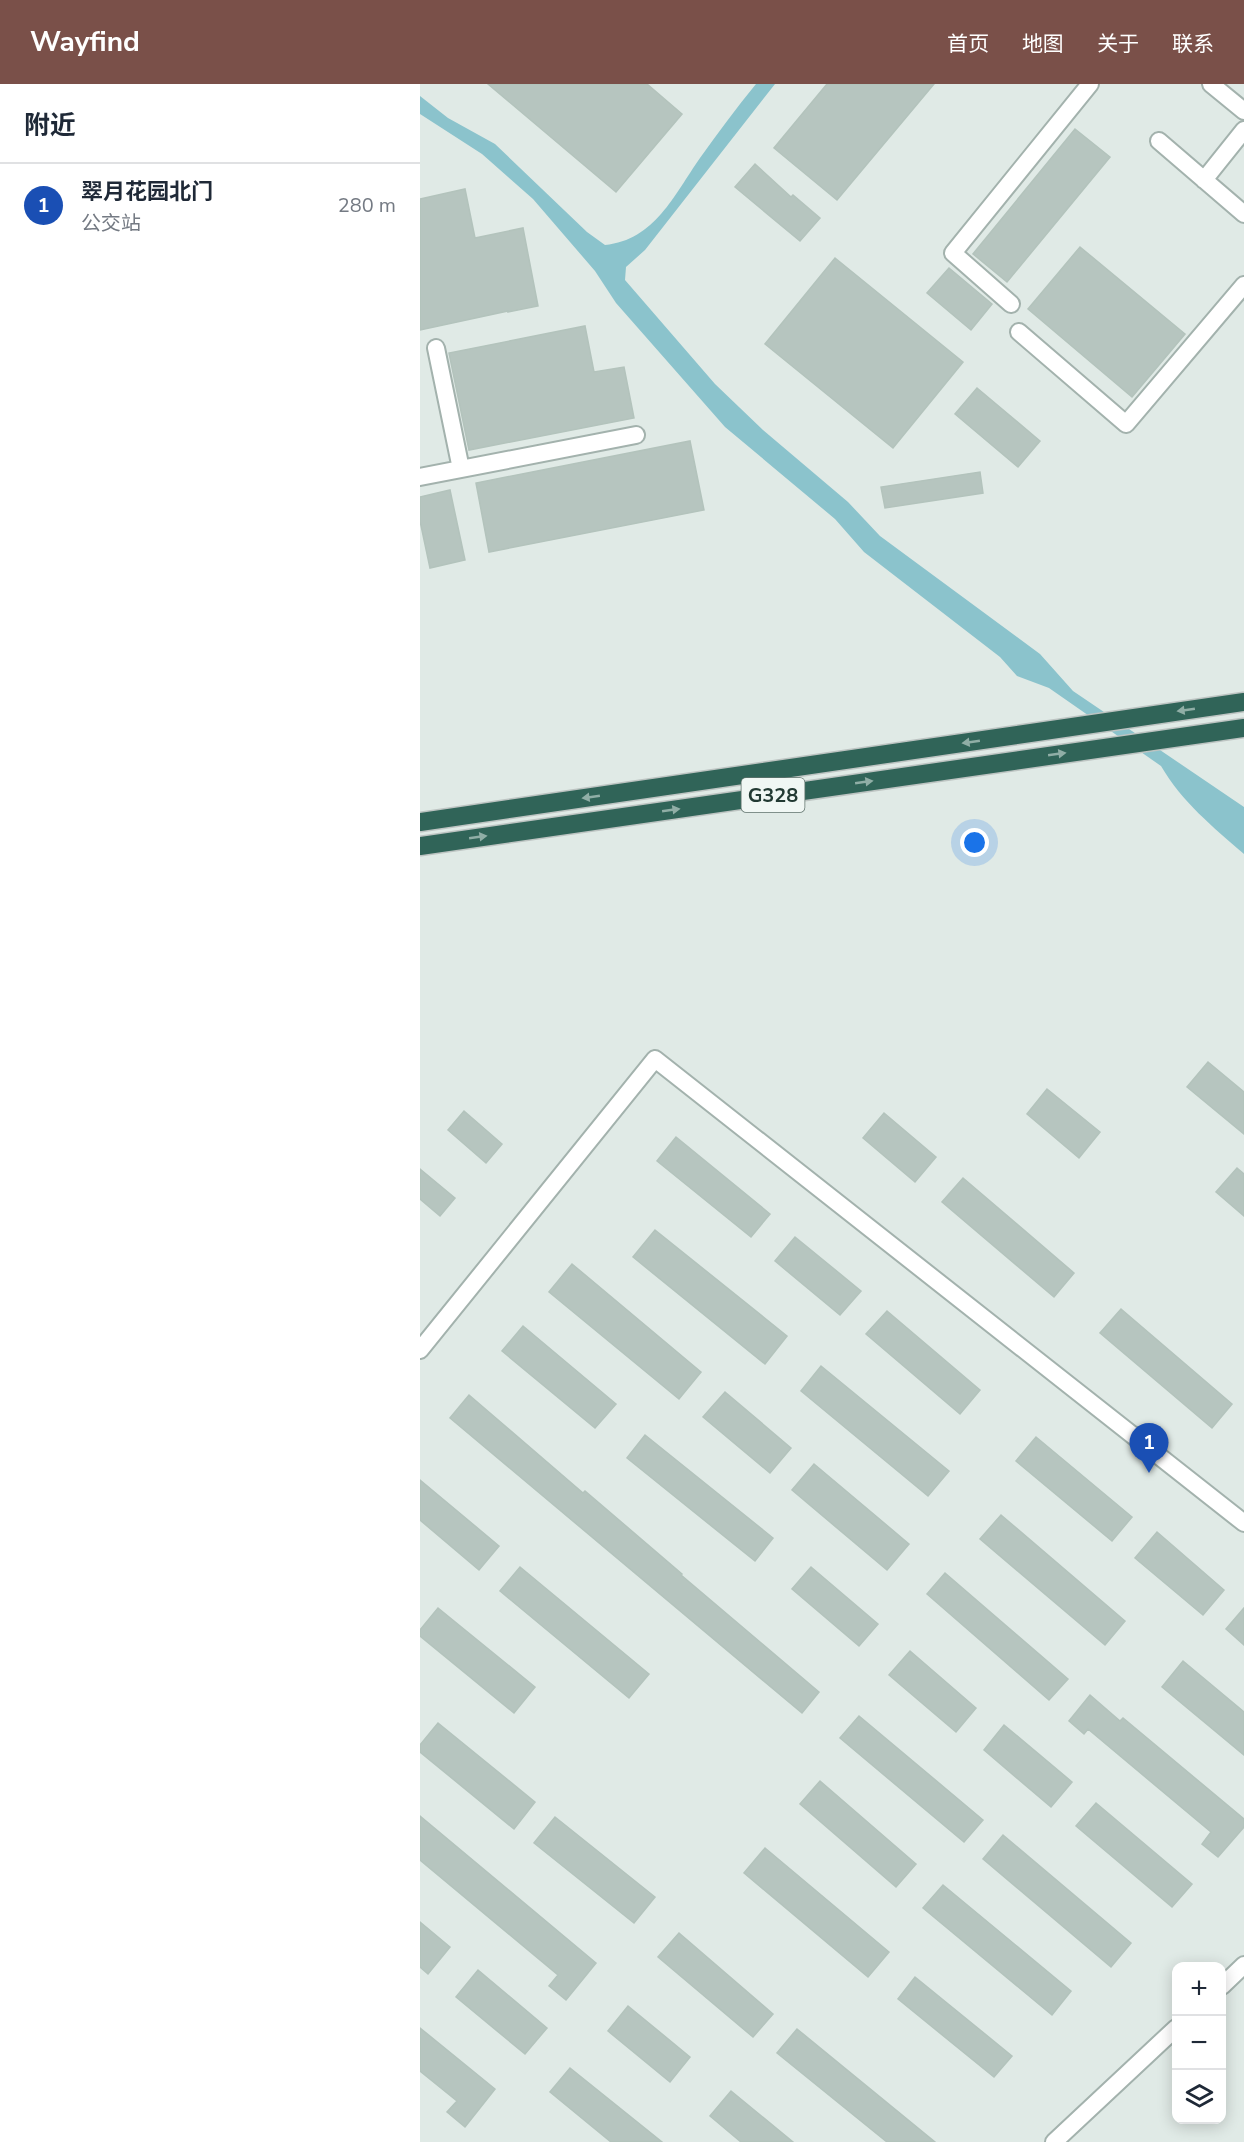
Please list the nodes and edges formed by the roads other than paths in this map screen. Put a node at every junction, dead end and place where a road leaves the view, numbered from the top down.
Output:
1 (1090, 84) edge
2 (1211, 84) edge
3 (1244, 111) edge
4 (1244, 130) edge
5 (1159, 141) dead end
6 (1204, 180) junction
7 (1244, 214) edge
8 (1244, 285) edge
9 (1011, 304) dead end
10 (1019, 332) dead end
11 (436, 348) dead end
12 (636, 435) dead end
13 (460, 469) junction
14 (420, 477) edge
15 (1244, 702) edge
16 (1244, 728) edge
17 (420, 822) edge
18 (420, 846) edge
19 (420, 1350) edge
20 (1244, 1523) edge
21 (1244, 1965) edge
22 (1226, 1981) edge
23 (1172, 2032) edge
24 (1054, 2142) edge

1 - 9 street
2 - 3 street
4 - 6 street
5 - 6 street
6 - 7 street
8 - 10 street
11 - 13 street
12 - 13 street
13 - 14 street
15 -> 17 highway, G328
18 -> 16 highway, G328
19 - 20 street
21 - 22 street
23 - 24 street

